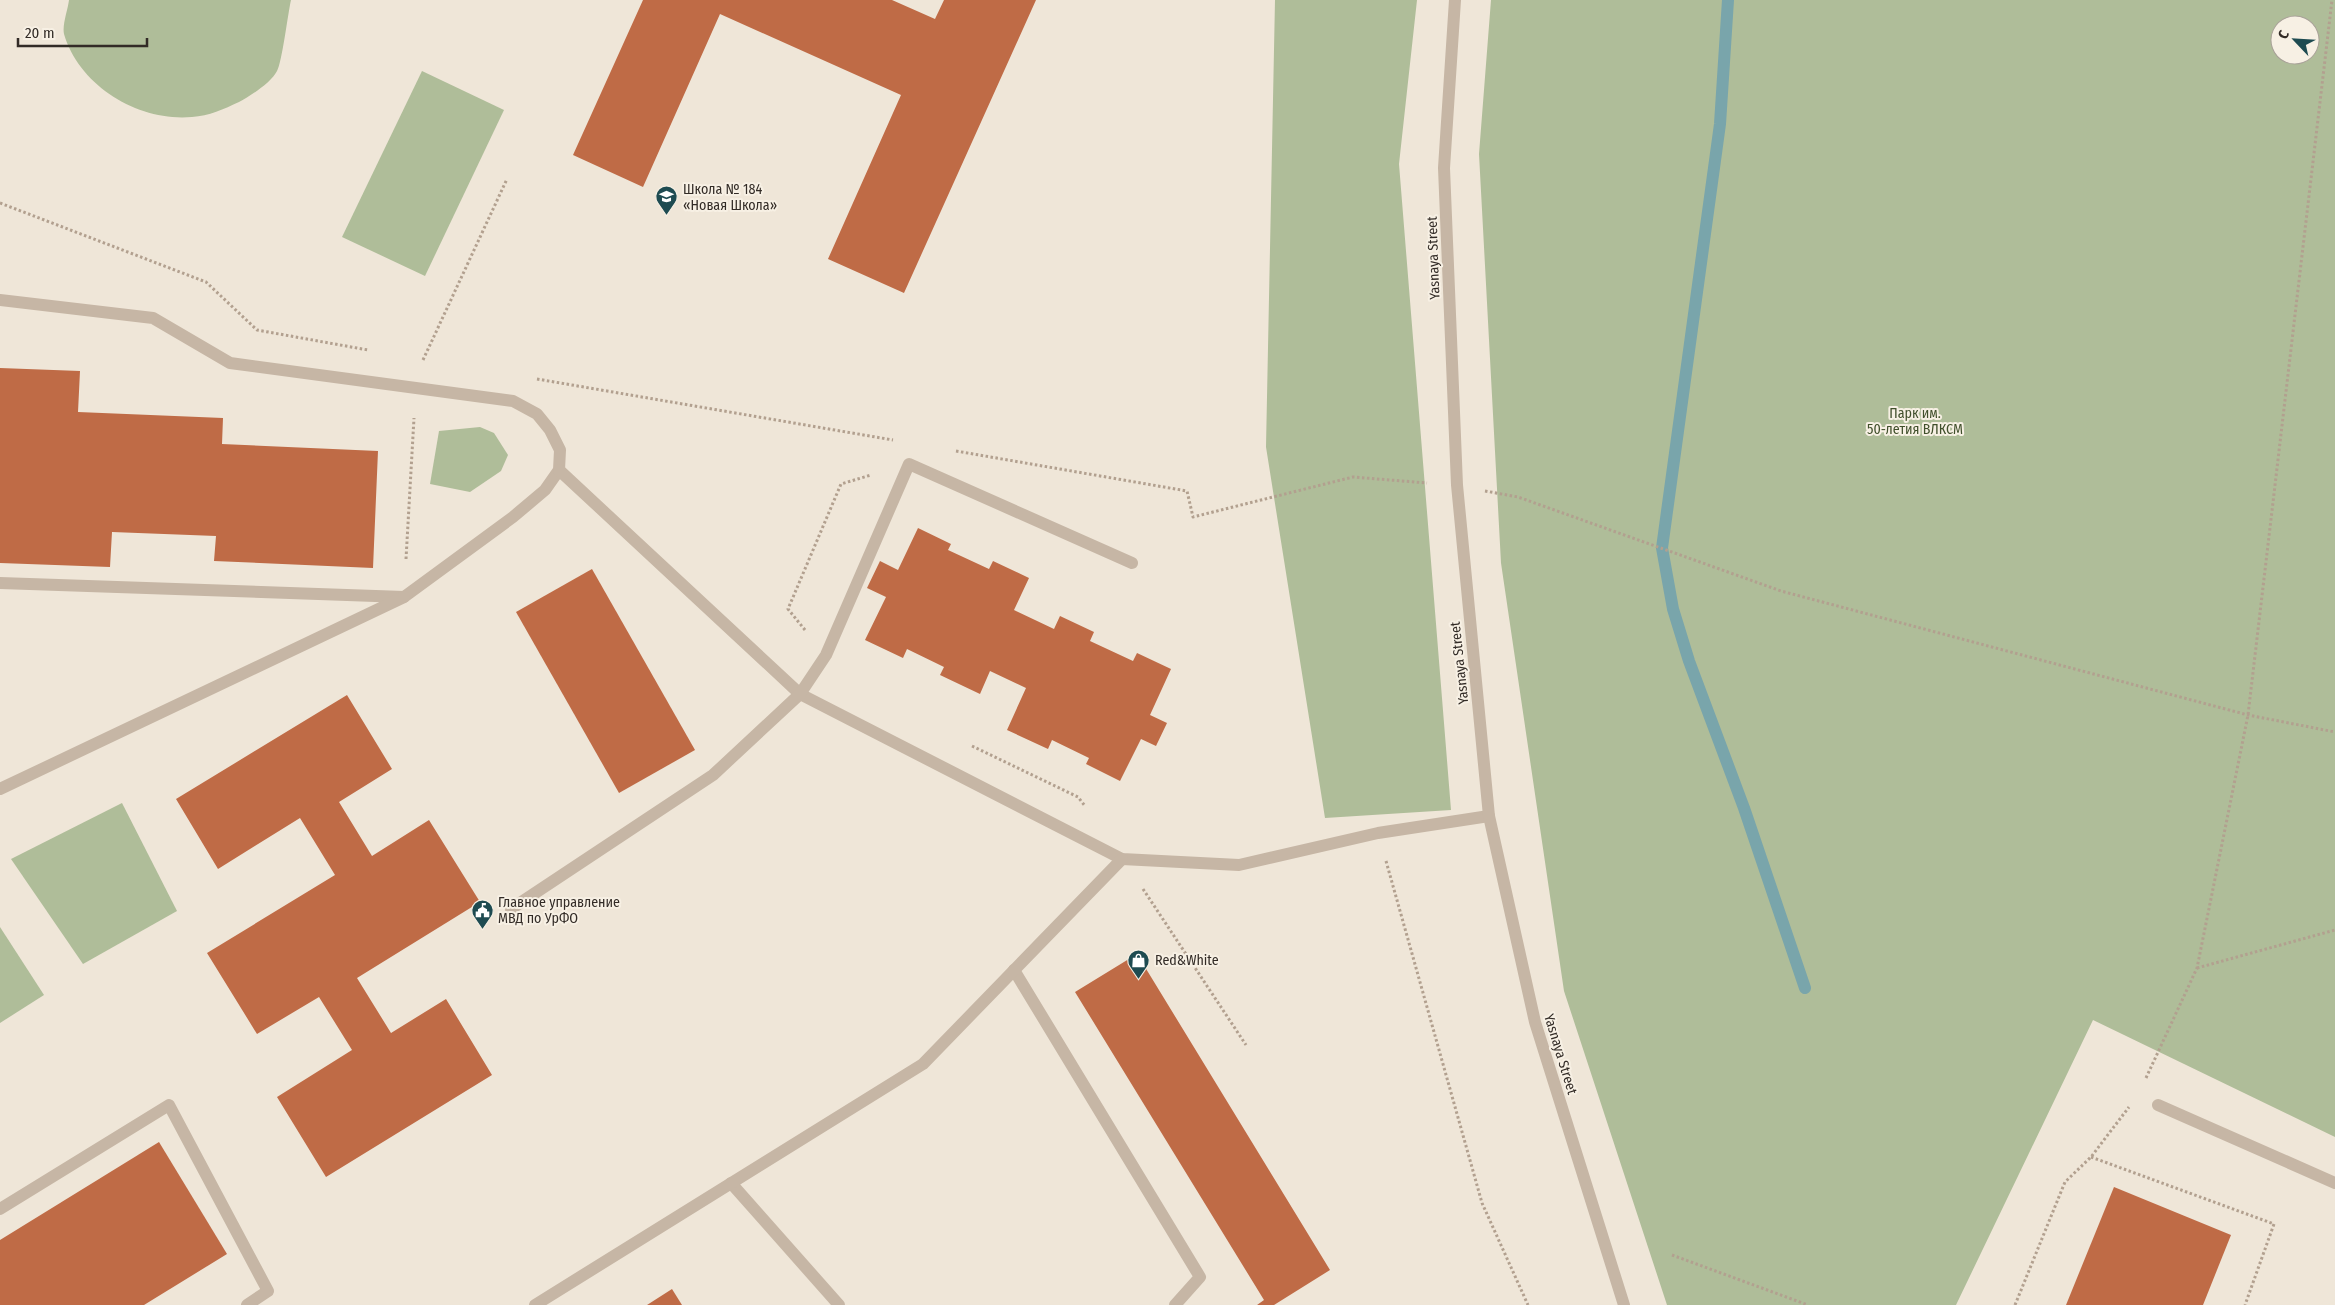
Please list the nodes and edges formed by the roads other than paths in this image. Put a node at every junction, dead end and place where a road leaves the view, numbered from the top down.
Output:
1 (1455, 0) edge
2 (0, 300) edge
3 (559, 470) junction
4 (1132, 563) dead end
5 (0, 583) edge
6 (404, 597) junction
7 (800, 694) junction
8 (0, 789) edge
9 (1490, 816) junction
10 (1122, 859) junction
11 (512, 909) dead end
12 (1014, 970) junction
13 (2158, 1105) dead end
14 (731, 1183) junction
15 (2335, 1183) edge
16 (0, 1209) edge
17 (247, 1305) edge
18 (534, 1305) edge
19 (839, 1305) edge
20 (1175, 1305) edge
21 (1624, 1305) edge

1 - 9 street, Yasnaya Street
2 - 3 street
3 - 6 street
3 - 7 street
4 - 7 street
5 - 6 street
6 - 8 street
7 - 10 street
7 - 11 street
9 - 10 street
9 - 21 street, Yasnaya Street
10 - 12 street
12 - 14 street
12 - 20 street
13 - 15 street
14 - 18 street
14 - 19 street
16 - 17 street

